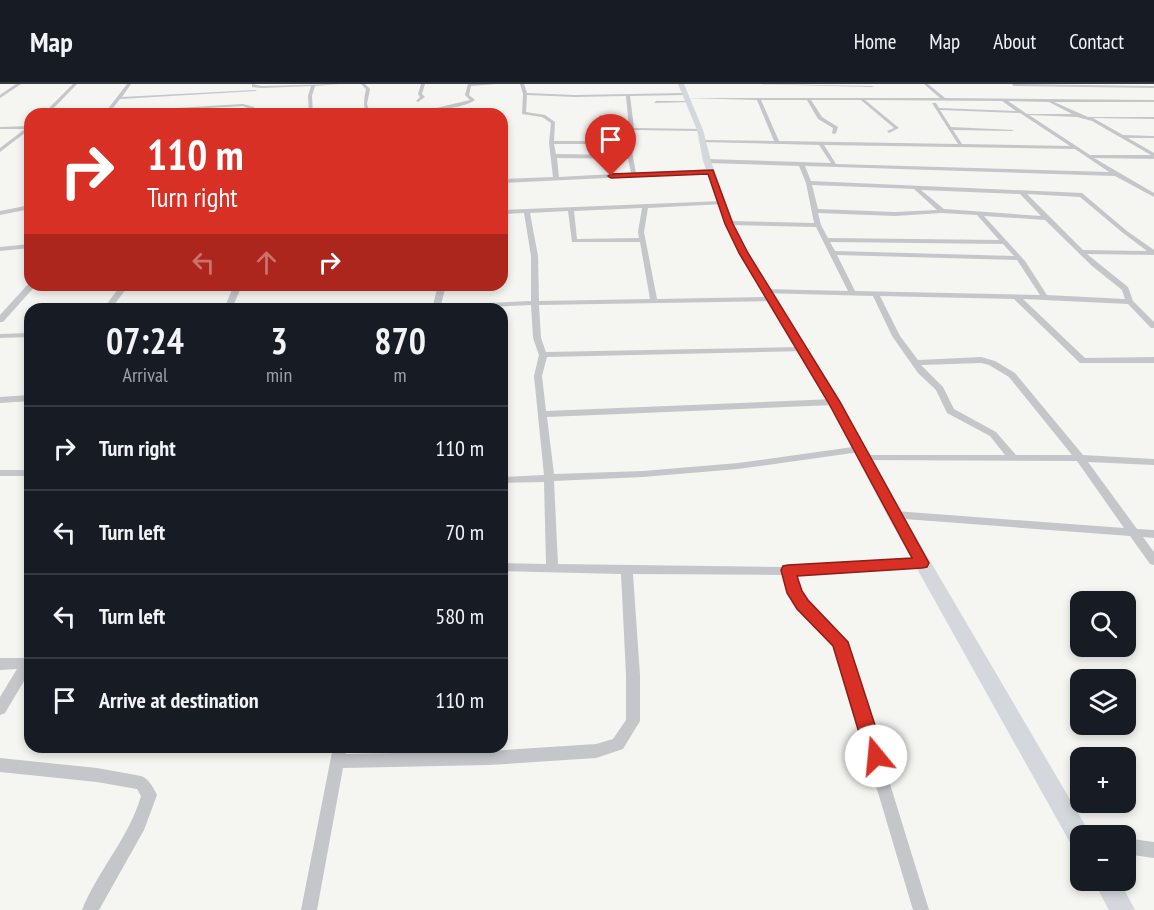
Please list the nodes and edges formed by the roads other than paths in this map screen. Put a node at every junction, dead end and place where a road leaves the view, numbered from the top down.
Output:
1 (19, 84) edge
2 (75, 84) edge
3 (129, 84) edge
4 (254, 84) edge
5 (338, 84) edge
6 (363, 84) edge
7 (423, 84) edge
8 (470, 84) edge
9 (494, 84) edge
10 (522, 84) edge
11 (757, 84) edge
12 (823, 84) edge
13 (926, 84) edge
14 (933, 84) edge
15 (1014, 84) edge
16 (1137, 84) edge
17 (313, 85) edge
18 (848, 85) edge
19 (871, 85) edge
20 (262, 87) junction
21 (1105, 87) junction
22 (1143, 87) junction
23 (1154, 87) edge
24 (194, 89) dead end
25 (1021, 90) dead end
26 (255, 91) junction
27 (1114, 91) dead end
28 (525, 94) junction
29 (1029, 94) dead end
30 (190, 95) junction
31 (685, 95) edge
32 (882, 95) dead end
33 (1, 96) edge
34 (628, 96) junction
35 (1124, 96) dead end
36 (119, 98) junction
37 (887, 99) junction
38 (943, 99) junction
39 (1001, 99) junction
40 (1036, 99) junction
41 (759, 100) junction
42 (809, 100) junction
43 (932, 100) junction
44 (1046, 100) junction
45 (1134, 100) junction
46 (418, 101) dead end
47 (863, 101) junction
48 (1154, 101) edge
49 (629, 102) junction
50 (641, 102) dead end
51 (653, 102) dead end
52 (243, 105) junction
53 (51, 108) edge
54 (111, 108) edge
55 (197, 108) edge
56 (252, 108) edge
57 (311, 108) edge
58 (366, 108) edge
59 (441, 108) edge
60 (936, 109) junction
61 (1021, 112) junction
62 (601, 116) dead end
63 (1079, 116) junction
64 (1086, 117) junction
65 (1135, 118) junction
66 (1154, 118) edge
67 (1154, 124) edge
68 (24, 127) edge
69 (0, 128) edge
70 (950, 128) junction
71 (632, 129) junction
72 (1012, 130) dead end
73 (24, 131) edge
74 (889, 132) dead end
75 (21, 133) junction
76 (834, 133) dead end
77 (24, 134) edge
78 (701, 135) junction
79 (1120, 136) junction
80 (1154, 137) edge
81 (629, 142) junction
82 (777, 142) junction
83 (551, 143) junction
84 (820, 143) junction
85 (960, 144) junction
86 (1078, 148) junction
87 (0, 150) edge
88 (1154, 155) edge
89 (554, 156) junction
90 (1090, 156) junction
91 (630, 157) junction
92 (801, 163) junction
93 (834, 164) junction
94 (709, 166) junction
95 (1116, 174) junction
96 (634, 175) junction
97 (556, 179) junction
98 (508, 181) edge
99 (809, 183) junction
100 (915, 187) junction
101 (1021, 192) junction
102 (1154, 195) edge
103 (722, 203) junction
104 (646, 205) junction
105 (24, 208) edge
106 (571, 208) junction
107 (526, 210) junction
108 (815, 211) junction
109 (508, 212) edge
110 (942, 212) junction
111 (0, 213) edge
112 (979, 214) junction
113 (1047, 218) junction
114 (729, 224) junction
115 (818, 225) junction
116 (642, 240) junction
117 (826, 240) junction
118 (1005, 242) junction
119 (24, 247) edge
120 (0, 249) edge
121 (833, 252) junction
122 (1081, 252) junction
123 (1153, 253) edge
124 (1019, 258) junction
125 (27, 291) edge
126 (120, 291) edge
127 (852, 292) junction
128 (875, 293) junction
129 (768, 295) junction
130 (1016, 296) junction
131 (1045, 297) junction
132 (654, 301) junction
133 (1131, 302) junction
134 (111, 303) edge
135 (518, 303) junction
136 (535, 303) junction
137 (508, 304) edge
138 (536, 314) junction
139 (0, 320) edge
140 (1154, 326) edge
141 (24, 335) edge
142 (0, 336) edge
143 (801, 349) junction
144 (543, 355) junction
145 (1154, 360) edge
146 (916, 363) junction
147 (24, 398) edge
148 (0, 400) edge
149 (834, 402) junction
150 (542, 414) junction
151 (862, 453) junction
152 (1013, 458) junction
153 (1080, 458) junction
154 (1154, 462) edge
155 (24, 474) edge
156 (2, 476) edge
157 (549, 478) junction
158 (508, 480) edge
159 (895, 515) junction
160 (1137, 534) junction
161 (1154, 534) edge
162 (1154, 561) edge
163 (922, 563) junction
164 (508, 567) edge
165 (552, 567) junction
166 (627, 570) junction
167 (788, 570) junction
168 (24, 662) edge
169 (0, 664) edge
170 (24, 669) edge
171 (0, 709) edge
172 (339, 754) edge
173 (0, 765) edge
174 (1073, 825) edge
175 (1136, 848) edge
176 (1154, 850) edge
177 (1112, 891) edge
178 (90, 910) edge
179 (309, 910) edge
180 (921, 910) edge
181 (1123, 910) edge

1 - 33 street
2 - 53 street
3 - 36 street
4 - 20 street
5 - 17 street
6 - 58 street
7 - 46 street
8 - 9 street
8 - 59 street
10 - 28 street
11 - 12 street
12 - 18 street
13 - 14 street
13 - 38 street
15 - 21 street
15 - 25 street
16 - 22 street
17 - 20 street
17 - 57 street
18 - 19 street
20 - 26 street
21 - 22 street
21 - 27 street
22 - 23 street
24 - 30 street
26 - 30 street
26 - 52 street
28 - 34 street
28 - 83 street
29 - 40 street
30 - 36 street
31 - 34 street
31 - 41 street
31 - 51 street
31 - 78 street
32 - 37 street
34 - 49 street
35 - 45 street
36 - 54 street
37 - 43 street
37 - 47 street
38 - 39 street
38 - 43 street
39 - 40 street
39 - 61 street
40 - 44 street
41 - 42 street
41 - 82 street
42 - 47 street
42 - 76 street
43 - 60 street
44 - 45 street
44 - 63 street
45 - 48 street
47 - 74 street
49 - 50 street
49 - 71 street
52 - 55 street
52 - 56 street
60 - 61 street
60 - 70 street
61 - 63 street
61 - 86 street
62 - 71 street
63 - 64 street
64 - 65 street
64 - 79 street
65 - 66 street
65 - 67 street
68 - 69 street
70 - 72 street
70 - 85 street
71 - 78 street
71 - 81 street
73 - 75 street
75 - 77 street
75 - 87 street
78 - 82 street
78 - 94 street
79 - 80 street
79 - 88 street
81 - 83 street
81 - 91 street
82 - 84 street
83 - 89 street
84 - 85 street
84 - 93 street
85 - 86 street
86 - 90 street
88 - 90 street
89 - 91 street
89 - 97 street
90 - 95 street
91 - 96 street
92 - 93 street
92 - 94 street
92 - 99 street
93 - 95 street
94 - 96 street
94 - 103 street
95 - 102 street
96 - 97 street
97 - 98 street
99 - 100 street
99 - 108 street
100 - 101 street
100 - 110 street
101 - 113 street
101 - 123 street
103 - 104 street
103 - 114 street
104 - 106 street
104 - 116 street
105 - 111 street
106 - 107 street
106 - 116 street
107 - 109 street
107 - 136 street
108 - 110 street
108 - 115 street
110 - 112 street
112 - 113 street
112 - 118 street
113 - 122 street
114 - 115 street
114 - 129 street
115 - 117 street
116 - 132 street
117 - 118 street
117 - 121 street
118 - 124 street
119 - 120 street
121 - 124 street
121 - 127 street
122 - 123 street
122 - 133 street
124 - 131 street
125 - 139 street
126 - 134 street
127 - 128 street
127 - 129 street
128 - 130 street
128 - 146 street
129 - 132 street
129 - 143 street
130 - 131 street
130 - 145 street
131 - 133 street
132 - 136 street
133 - 140 street
135 - 136 street
135 - 137 street
135 - 138 street
136 - 138 street
138 - 144 street
141 - 142 street
143 - 144 street
143 - 149 street
144 - 150 street
146 - 152 street
146 - 153 street
147 - 148 street
149 - 150 street
149 - 151 street
150 - 157 street
151 - 152 street
151 - 157 street
151 - 159 street
152 - 153 street
153 - 154 street
153 - 160 street
155 - 156 street
157 - 158 street
157 - 165 street
159 - 160 street
159 - 163 street
160 - 161 street
160 - 162 street
163 - 167 street
163 - 174 street
164 - 165 street
165 - 166 street
166 - 167 street
166 - 172 street
167 - 180 street
168 - 169 street
170 - 171 street
172 - 179 street
173 - 178 street
175 - 176 street
177 - 181 street

